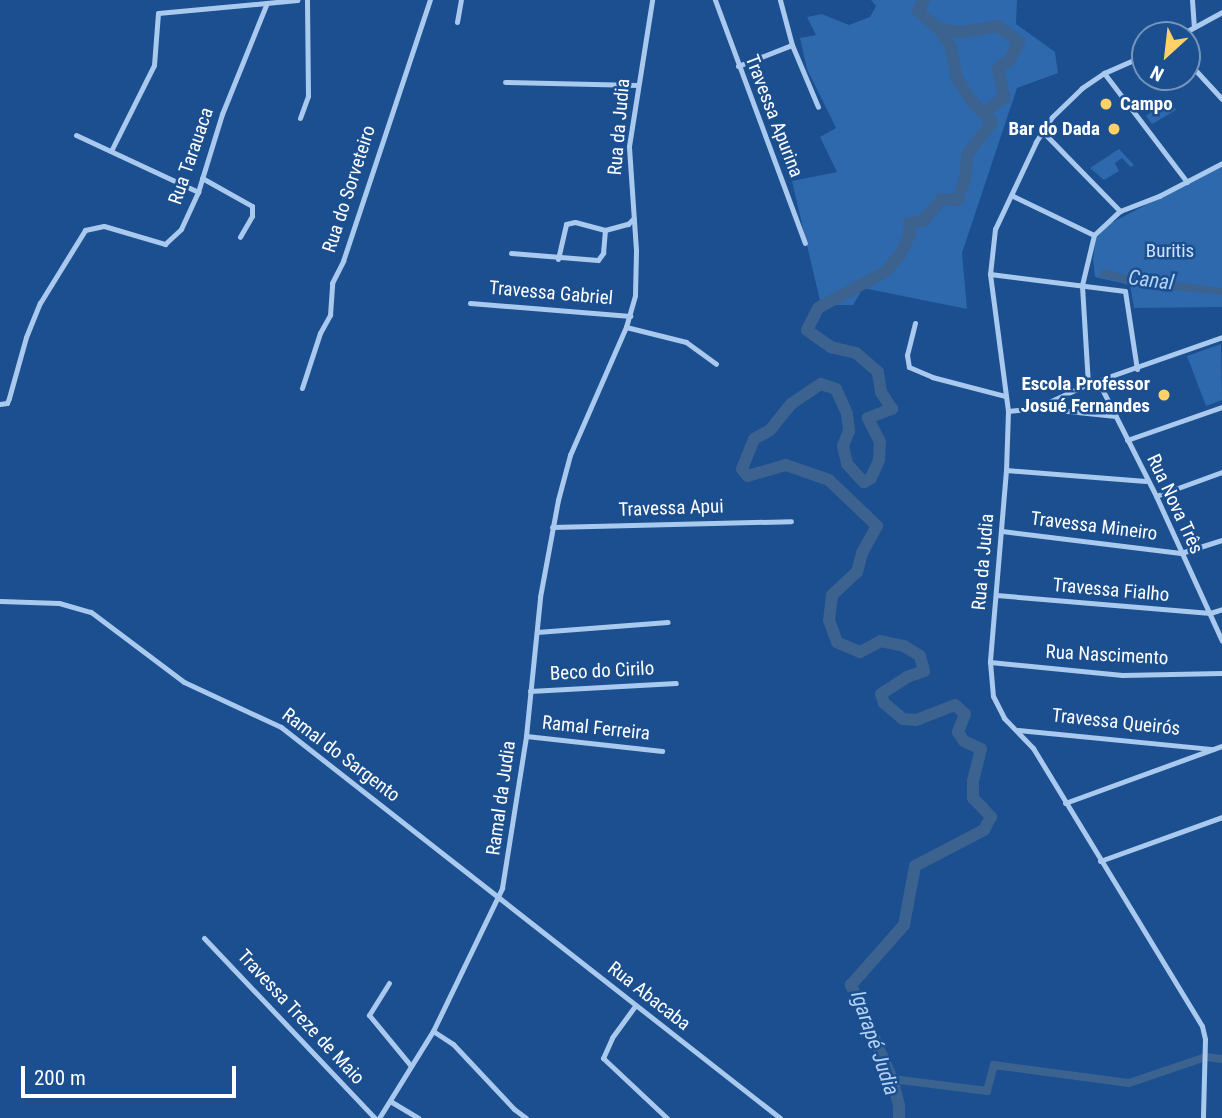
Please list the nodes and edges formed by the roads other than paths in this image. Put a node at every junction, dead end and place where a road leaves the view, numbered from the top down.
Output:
1 (297, 0) edge
2 (307, 0) edge
3 (430, 0) edge
4 (461, 0) edge
5 (652, 0) edge
6 (715, 0) edge
7 (780, 0) edge
8 (1192, 0) edge
9 (266, 5) junction
10 (1222, 12) edge
11 (1194, 21) edge
12 (457, 22) dead end
13 (1201, 23) edge
14 (792, 45) junction
15 (1131, 61) edge
16 (738, 66) junction
17 (1104, 73) junction
18 (1201, 76) edge
19 (505, 82) dead end
20 (637, 85) junction
21 (1222, 99) edge
22 (818, 107) dead end
23 (300, 118) dead end
24 (1042, 131) junction
25 (76, 135) dead end
26 (111, 151) junction
27 (1222, 163) edge
28 (202, 178) junction
29 (1187, 182) junction
30 (198, 192) junction
31 (1011, 195) junction
32 (1120, 211) junction
33 (634, 218) junction
34 (606, 230) junction
35 (1094, 235) junction
36 (240, 237) dead end
37 (805, 243) dead end
38 (512, 253) dead end
39 (558, 258) junction
40 (990, 274) junction
41 (1082, 285) junction
42 (470, 303) dead end
43 (630, 316) junction
44 (915, 323) dead end
45 (626, 327) junction
46 (1222, 337) edge
47 (716, 364) dead end
48 (1137, 369) junction
49 (1098, 381) junction
50 (1088, 384) junction
51 (302, 388) dead end
52 (1005, 396) junction
53 (0, 404) edge
54 (1222, 407) edge
55 (1036, 408) junction
56 (1008, 411) junction
57 (1116, 416) junction
58 (1127, 440) junction
59 (570, 455) joint
60 (1006, 470) junction
61 (1222, 472) edge
62 (1146, 481) junction
63 (1156, 496) junction
64 (791, 520) dead end
65 (552, 527) junction
66 (1002, 531) junction
67 (1222, 540) edge
68 (1181, 553) junction
69 (996, 595) junction
70 (0, 601) edge
71 (1222, 609) edge
72 (1210, 613) junction
73 (668, 622) dead end
74 (537, 632) junction
75 (1222, 641) edge
76 (990, 662) junction
77 (1222, 673) edge
78 (676, 683) dead end
79 (530, 691) junction
80 (1016, 730) junction
81 (526, 736) junction
82 (1222, 746) edge
83 (1213, 749) junction
84 (662, 751) dead end
85 (1065, 803) junction
86 (1222, 817) edge
87 (1100, 860) junction
88 (499, 899) junction
89 (204, 938) dead end
90 (388, 983) dead end
91 (635, 1006) junction
92 (433, 1031) junction
93 (411, 1066) junction
94 (390, 1101) junction
95 (377, 1118) edge
96 (418, 1118) edge
97 (526, 1118) edge
98 (667, 1118) edge
99 (780, 1118) edge
100 (1203, 1118) edge

1 - 9 street
2 - 23 street
3 - 51 street, Rua do Sorveteiro
4 - 12 street
5 - 20 street, Rua da Judia
6 - 16 street, Travessa Apurina
7 - 14 street
8 - 11 street
9 - 26 street
9 - 28 street, Rua Tarauaca
10 - 13 street
14 - 16 street
14 - 22 street
15 - 17 street, Rua da Judia
16 - 37 street, Travessa Apurina
17 - 24 street, Rua da Judia
17 - 29 street
18 - 21 street
19 - 20 street
20 - 33 street, Rua da Judia
24 - 31 street, Rua da Judia
24 - 32 street
25 - 26 street
26 - 30 street
27 - 29 street
28 - 30 street, Rua Tarauaca
28 - 36 street
29 - 32 street
30 - 53 street, Rua Tarauaca
31 - 35 street
31 - 40 street, Rua da Judia
32 - 35 street
33 - 34 street
33 - 43 street, Rua da Judia
34 - 39 street
34 - 39 street
35 - 41 street
38 - 39 street
40 - 41 street
40 - 52 street, Rua da Judia
41 - 48 street
41 - 50 street
42 - 43 street, Travessa Gabriel
43 - 45 street, Rua da Judia
44 - 52 street
45 - 47 street
45 - 59 street, Rua da Judia
46 - 48 street
48 - 49 street
49 - 50 street
49 - 57 street, Rua Nova Três
50 - 55 street
52 - 56 street, Rua da Judia
54 - 58 street
55 - 56 street
55 - 57 street
56 - 60 street, Rua da Judia
57 - 58 street, Rua Nova Três
58 - 62 street, Rua Nova Três
59 - 65 street, Ramal da Judia
60 - 62 street
60 - 66 street, Rua da Judia
61 - 63 street
62 - 63 street, Rua Nova Três
63 - 68 street, Rua Nova Três
64 - 65 street, Travessa Apui
65 - 74 street, Ramal da Judia
66 - 68 street, Travessa Mineiro
66 - 69 street, Rua da Judia
67 - 68 street, Travessa Mineiro
68 - 72 street, Rua Nova Três
69 - 72 street, Travessa Fialho
69 - 76 street, Rua da Judia
70 - 88 street, Ramal do Sargento
71 - 72 street, Travessa Fialho
72 - 75 street, Rua Nova Três
73 - 74 street
74 - 79 street, Ramal da Judia
76 - 77 street, Rua Nascimento
76 - 80 street, Rua da Judia
78 - 79 street, Beco do Cirilo
79 - 81 street, Ramal da Judia
80 - 83 street, Travessa Queirós
80 - 85 street, Rua da Judia
81 - 84 street, Ramal Ferreira
81 - 88 street, Ramal da Judia
82 - 83 street, Travessa Queirós
83 - 85 street, Travessa Queirós
85 - 87 street, Rua da Judia
86 - 87 street
87 - 100 street, Rua da Judia
88 - 91 street, Rua Abacaba
88 - 92 street, Ramal da Judia
89 - 95 street, Travessa Treze de Maio
90 - 93 street
91 - 98 street
91 - 99 street, Rua Abacaba
92 - 93 street, Ramal da Judia
92 - 97 street
93 - 94 street, Ramal da Judia
94 - 95 street, Ramal da Judia
94 - 96 street

